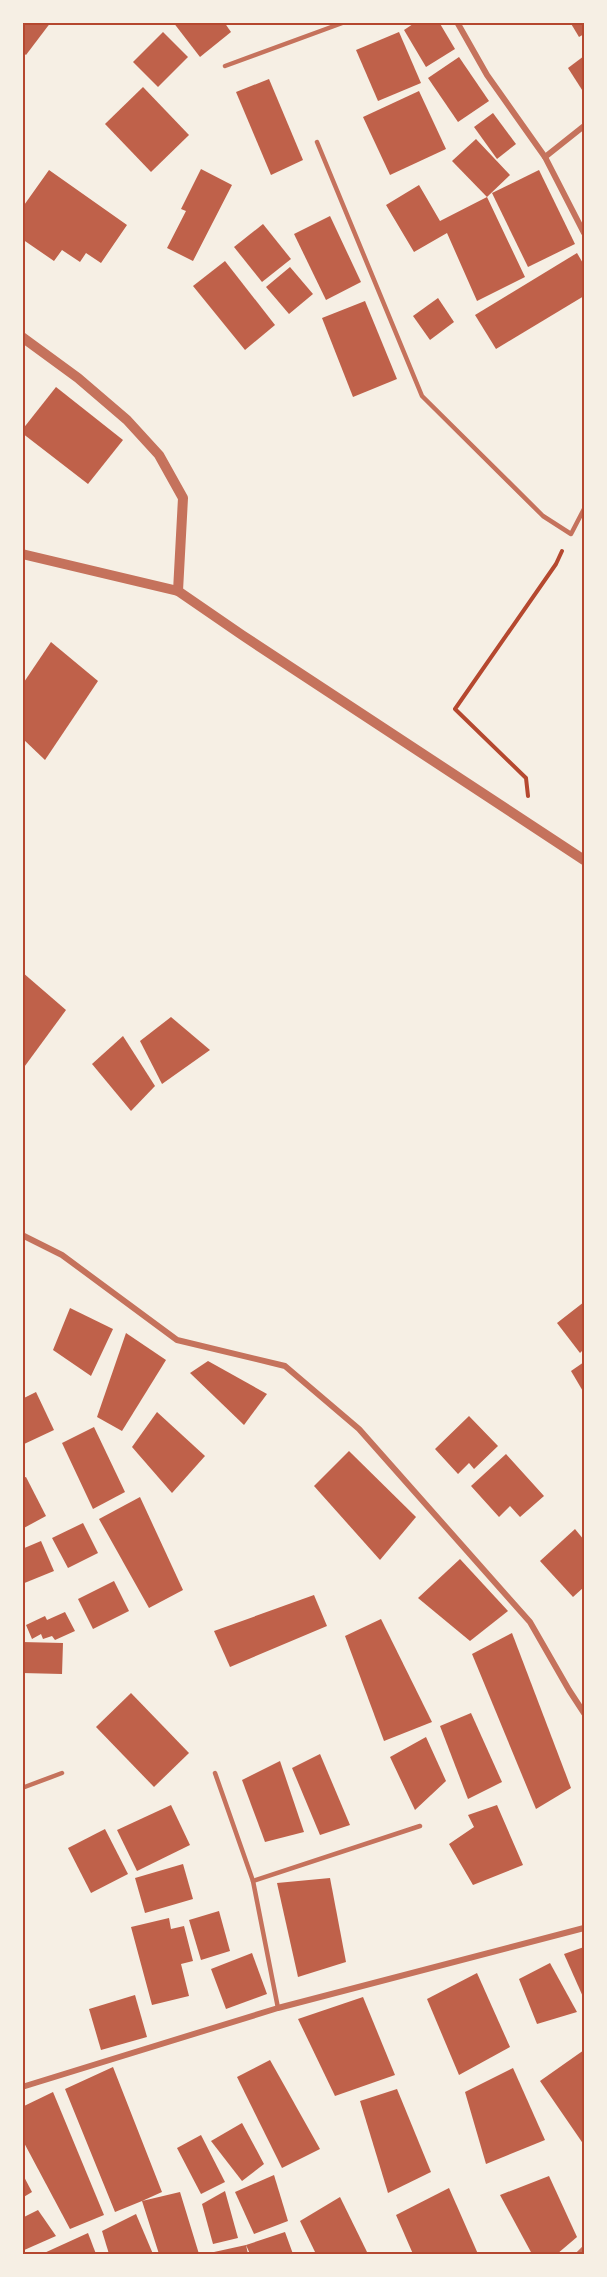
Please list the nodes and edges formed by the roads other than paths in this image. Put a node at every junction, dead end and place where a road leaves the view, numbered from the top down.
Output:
1 (345, 22) edge
2 (457, 22) edge
3 (225, 66) dead end
4 (585, 126) edge
5 (317, 142) dead end
6 (545, 157) junction
7 (585, 233) edge
8 (22, 337) edge
9 (585, 509) edge
10 (22, 554) edge
11 (178, 591) junction
12 (585, 860) edge
13 (22, 1235) edge
14 (585, 1713) edge
15 (62, 1773) dead end
16 (215, 1773) dead end
17 (22, 1788) edge
18 (420, 1826) dead end
19 (253, 1881) junction
20 (585, 1928) edge
21 (278, 2007) junction
22 (22, 2087) edge
23 (585, 2249) edge
24 (579, 2254) edge

1 - 3 lane
2 - 6 street
4 - 6 street
5 - 9 lane
6 - 7 street
8 - 11 street
10 - 11 street
11 - 12 street
13 - 14 street
15 - 17 lane
16 - 19 lane
18 - 19 lane
19 - 21 lane
20 - 21 street
21 - 22 street
23 - 24 street

